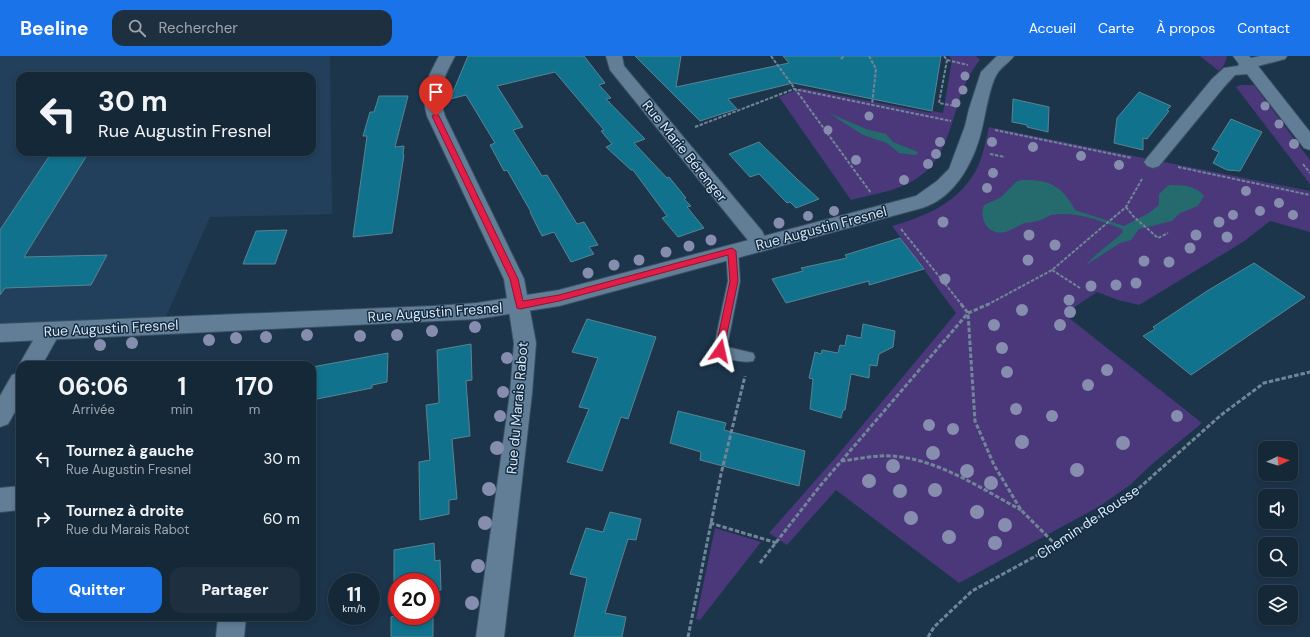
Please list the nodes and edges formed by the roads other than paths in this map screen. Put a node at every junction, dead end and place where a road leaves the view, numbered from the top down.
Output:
1 (447, 56) edge
2 (614, 56) edge
3 (1278, 56) edge
4 (1002, 57) edge
5 (1244, 60) edge
6 (1310, 144) edge
7 (1149, 168) road end
8 (759, 245) junction
9 (732, 251) junction
10 (520, 305) junction
11 (50, 331) junction
12 (0, 333) edge
13 (748, 357) road end
14 (32, 361) edge
15 (16, 389) edge
16 (0, 417) edge
17 (16, 498) edge
18 (0, 500) edge
19 (232, 621) edge
20 (230, 637) edge
21 (490, 637) edge

1 - 10 street, Rue du Marais Rabot
2 - 8 street, Rue Marie Bérenger
3 - 5 street
4 - 8 street, Rue Augustin Fresnel
5 - 6 street
5 - 7 street
8 - 9 street, Rue Augustin Fresnel
9 - 10 street, Rue Augustin Fresnel
9 - 13 lane
10 - 11 street, Rue Augustin Fresnel
10 - 21 street, Rue du Marais Rabot
11 - 12 street, Rue Augustin Fresnel
11 - 14 street
15 - 16 street
17 - 18 street
19 - 20 street

